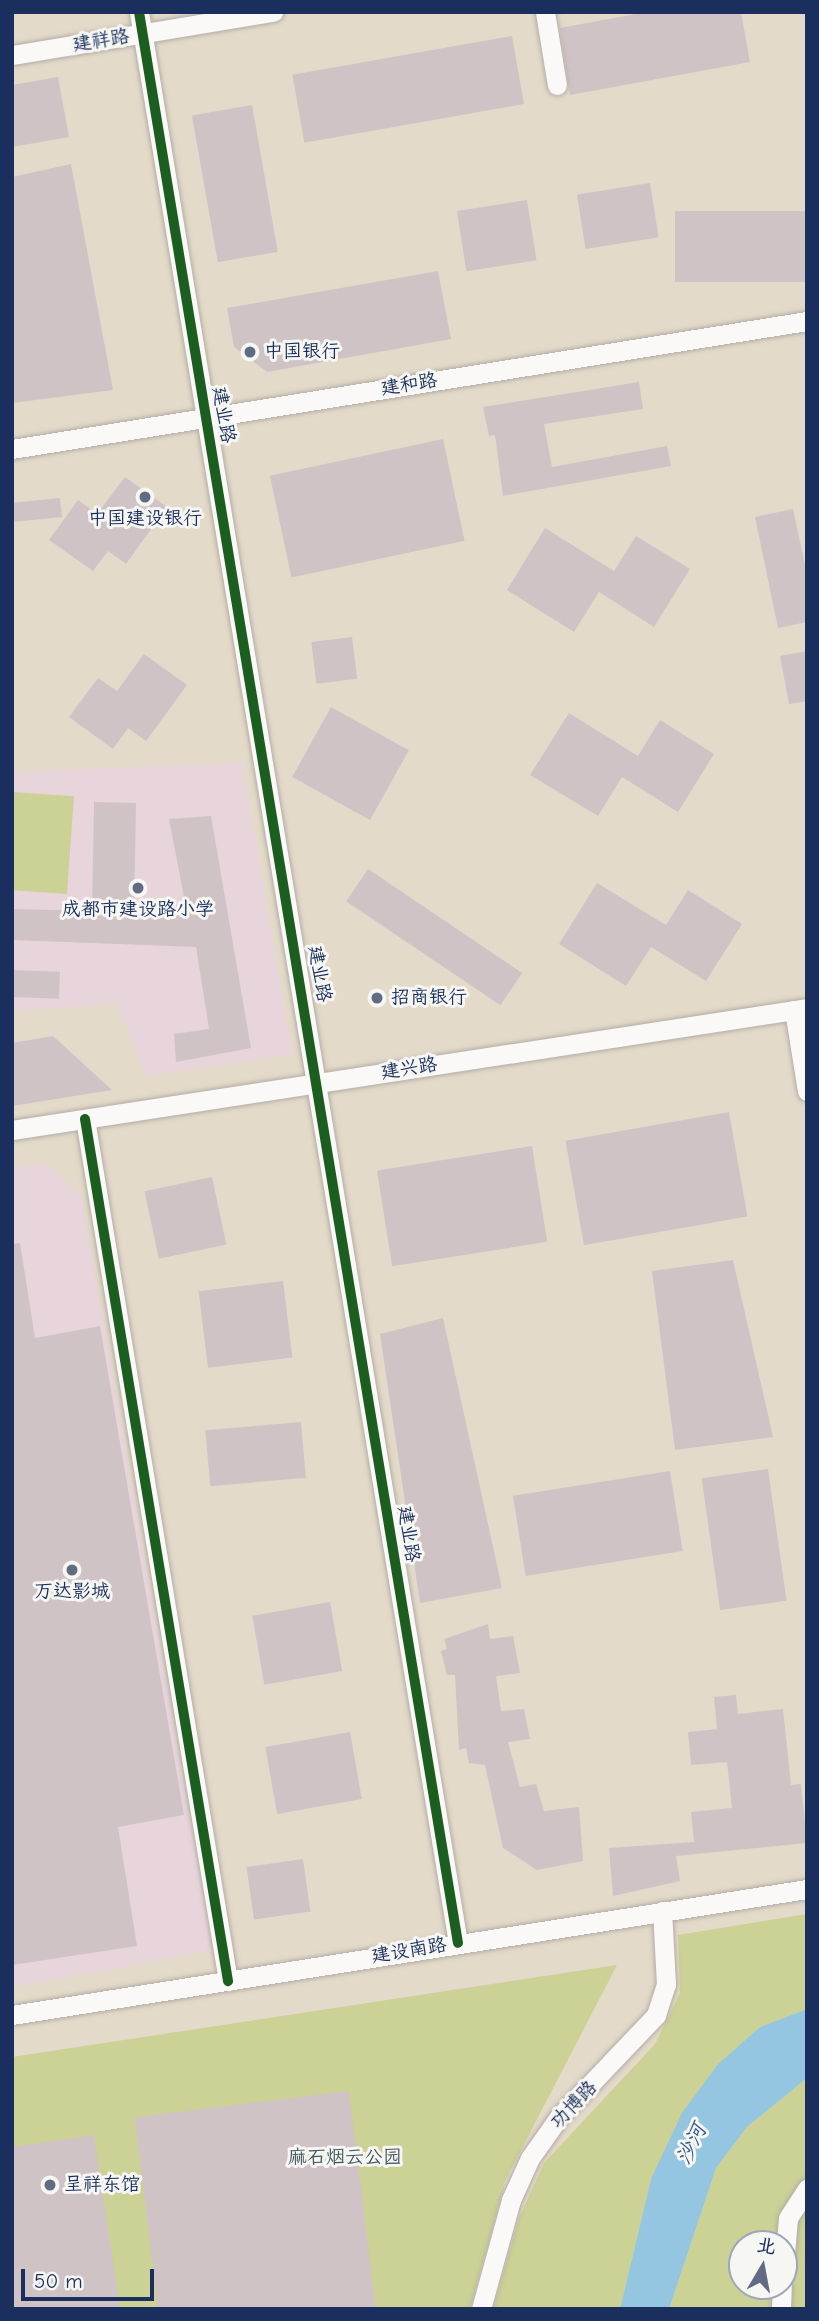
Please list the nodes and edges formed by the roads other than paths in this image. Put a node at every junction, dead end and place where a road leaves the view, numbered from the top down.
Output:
1 (139, 12) edge
2 (273, 12) edge
3 (549, 13) edge
4 (142, 34) junction
5 (12, 55) edge
6 (557, 85) dead end
7 (807, 321) edge
8 (205, 417) junction
9 (12, 449) edge
10 (801, 1009) edge
11 (320, 1083) junction
12 (807, 1091) edge
13 (85, 1119) junction
14 (12, 1130) edge
15 (807, 1889) edge
16 (662, 1911) junction
17 (458, 1943) junction
18 (228, 1981) junction
19 (12, 2015) edge
20 (807, 2189) edge
21 (787, 2230) edge
22 (481, 2309) edge

1 - 4 street, 建业路
2 - 4 street, 建祥路
3 - 6 street
4 - 5 street, 建祥路
4 - 8 street, 建业路
7 - 8 street, 建和路
8 - 9 street, 建和路
8 - 11 street, 建业路
10 - 11 street, 建兴路
10 - 12 street
11 - 13 street, 建兴路
11 - 17 street, 建业路
13 - 14 street, 建兴路
13 - 18 street
15 - 16 street, 建设南路
16 - 17 street, 建设南路
16 - 22 street, 功博路
17 - 18 street, 建设南路
18 - 19 street, 建设南路
20 - 21 street

